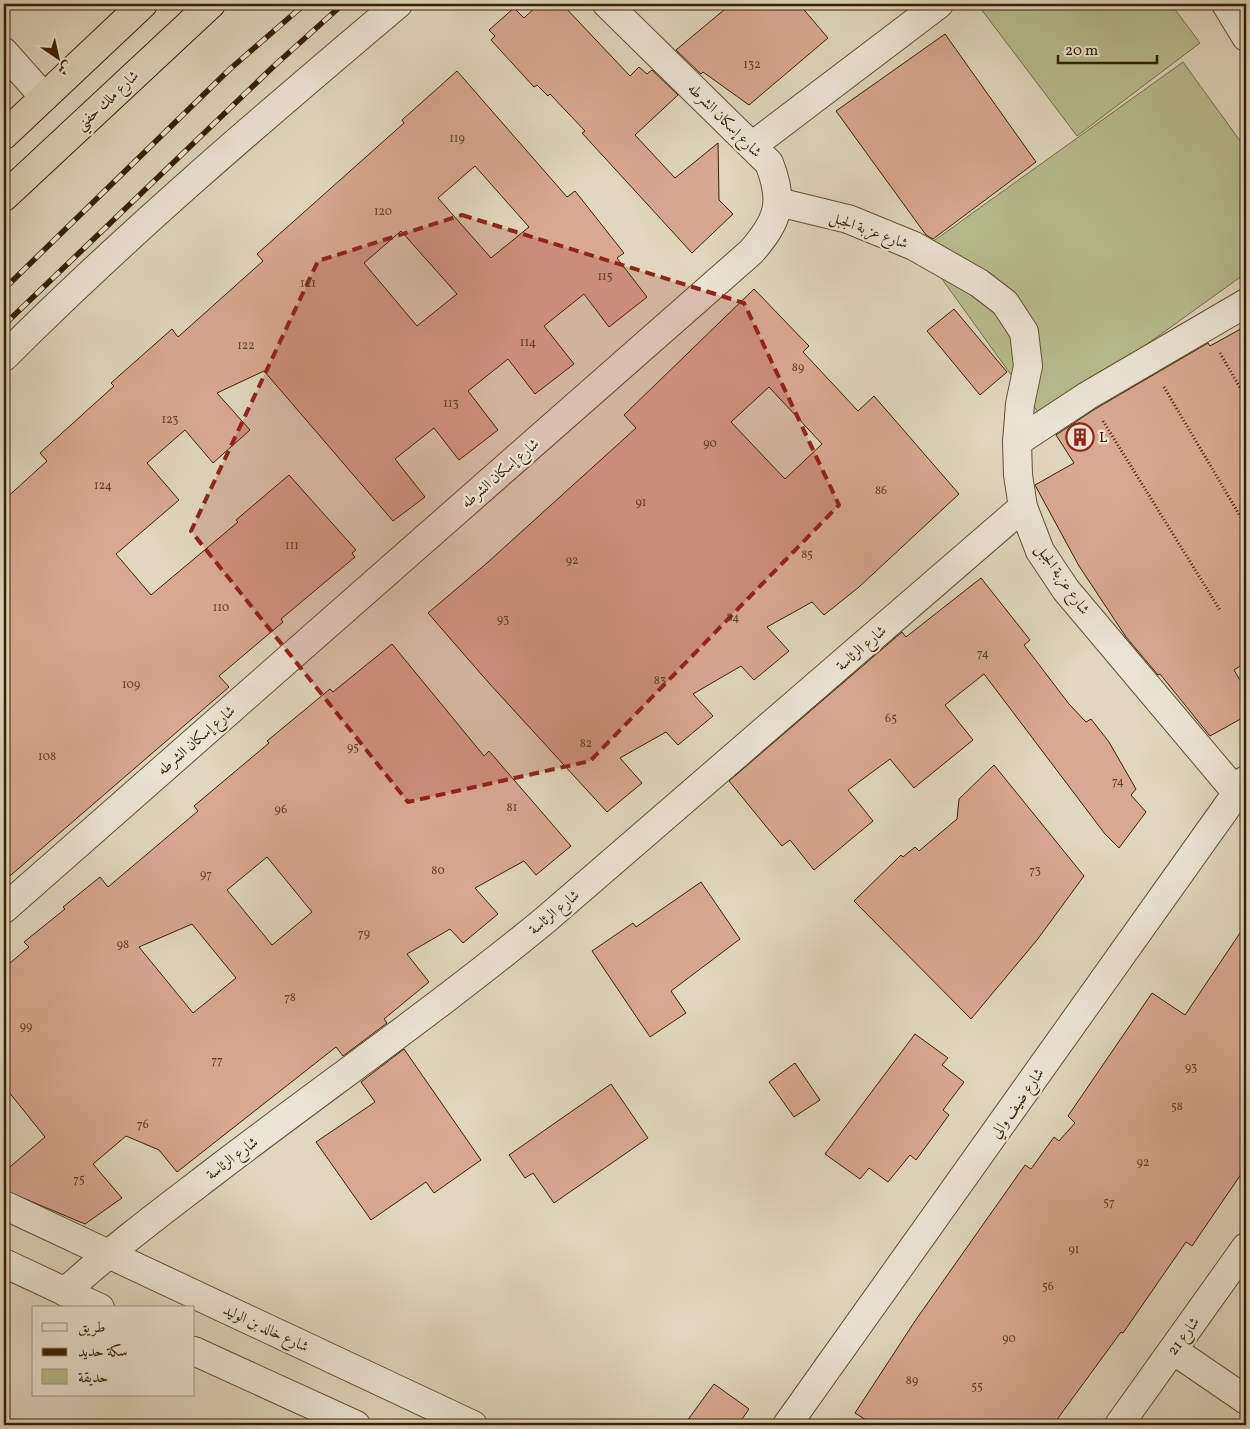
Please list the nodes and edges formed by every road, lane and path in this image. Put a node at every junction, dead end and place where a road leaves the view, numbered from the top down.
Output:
1 (142, 4) edge
2 (211, 4) edge
3 (398, 4) edge
4 (608, 4) edge
5 (939, 4) edge
6 (1226, 4) edge
7 (1246, 37) edge
8 (4, 52) edge
9 (44, 97) junction
10 (4, 135) edge
11 (752, 146) junction
12 (4, 197) edge
13 (778, 202) junction
14 (1246, 303) edge
15 (1204, 327) junction
16 (4, 357) edge
17 (1149, 360) junction
18 (1087, 396) junction
19 (1246, 398) edge
20 (1016, 442) junction
21 (1023, 507) junction
22 (1246, 526) edge
23 (1220, 610) dead end
24 (1242, 787) edge
25 (4, 909) edge
26 (4, 1205) edge
27 (1246, 1247) edge
28 (107, 1253) junction
29 (4, 1263) edge
30 (65, 1292) junction
31 (96, 1306) edge
32 (1172, 1350) junction
33 (195, 1351) edge
34 (1246, 1400) edge
35 (356, 1425) edge
36 (473, 1425) edge
37 (787, 1425) edge
38 (1119, 1425) edge

1 - 9 highway
2 - 12 highway, شارع ملك حفني
3 - 16 street
4 - 11 street, شارع إسكان الشرطه
5 - 11 street
6 - 7 street
8 - 9 street
9 - 10 highway
11 - 13 street, شارع إسكان الشرطه
13 - 20 street, شارع عزبة الجبل
13 - 25 street, شارع إسكان الشرطه
14 - 15 street
15 - 17 street
15 - 19 path
17 - 18 street
17 - 22 path
18 - 20 street
18 - 23 path
20 - 21 street, شارع عزبة الجبل
21 - 24 street, شارع عزبة الجبل
21 - 28 street, شارع الرئاسة
24 - 37 street, شارع ضيف والي
26 - 28 street, شارع خالد بن الوليد
27 - 32 street, شارع 21
28 - 30 street, شارع الرئاسة
28 - 36 street, شارع خالد بن الوليد
29 - 30 street
30 - 31 street
32 - 34 street
32 - 38 street, شارع 21
33 - 35 street

